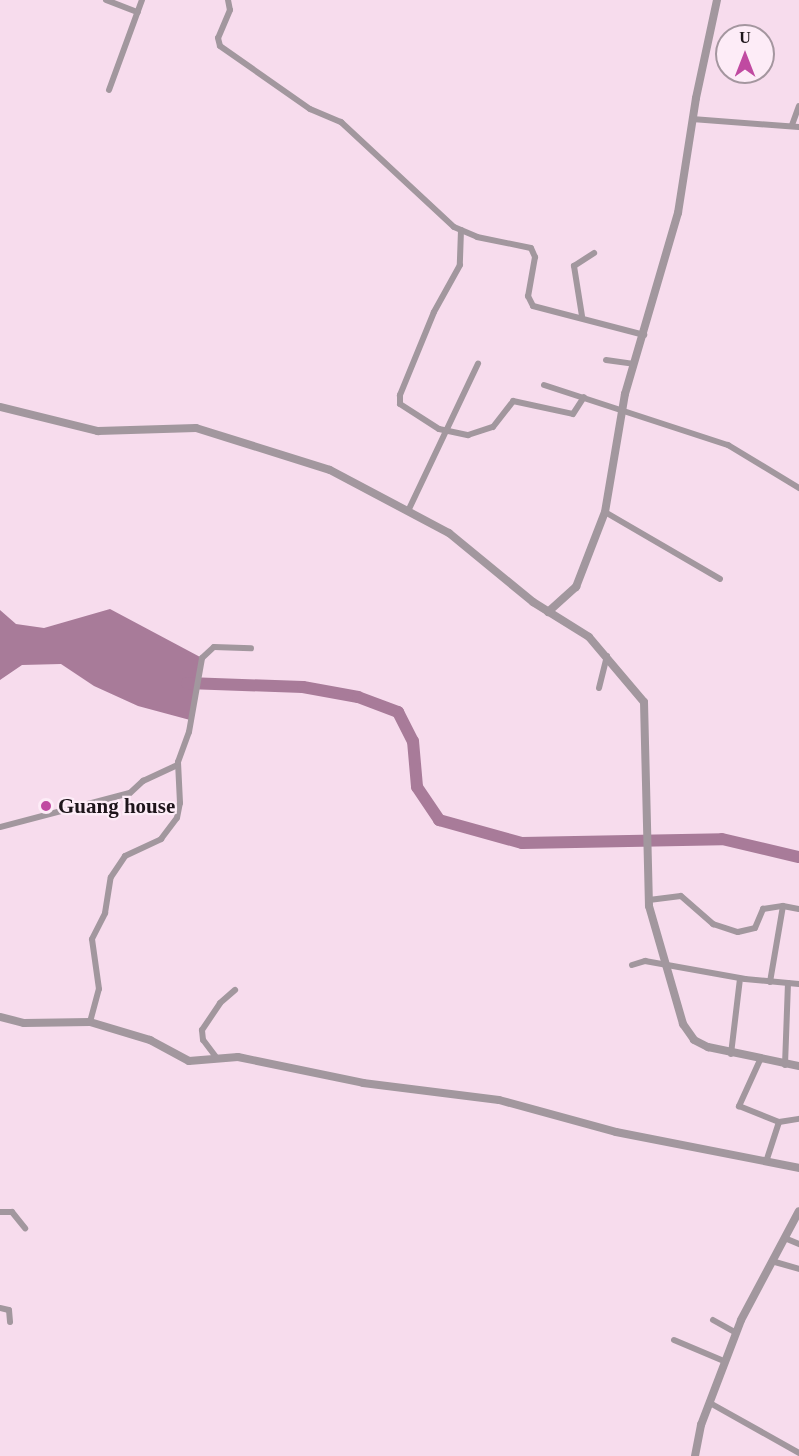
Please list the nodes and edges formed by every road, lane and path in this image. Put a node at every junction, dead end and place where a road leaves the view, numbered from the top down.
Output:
1 (106, 0) edge
2 (142, 0) edge
3 (228, 0) edge
4 (717, 0) edge
5 (138, 12) junction
6 (109, 90) dead end
7 (799, 106) edge
8 (692, 119) junction
9 (796, 126) edge
10 (461, 230) junction
11 (594, 253) dead end
12 (582, 316) junction
13 (644, 335) junction
14 (606, 360) dead end
15 (478, 364) dead end
16 (634, 364) junction
17 (544, 385) dead end
18 (584, 397) junction
19 (0, 407) edge
20 (624, 409) junction
21 (448, 430) junction
22 (799, 488) edge
23 (409, 509) junction
24 (605, 512) junction
25 (720, 579) dead end
26 (548, 612) junction
27 (251, 648) dead end
28 (607, 655) junction
29 (598, 688) dead end
30 (178, 765) junction
31 (0, 827) edge
32 (649, 900) junction
33 (783, 906) junction
34 (799, 909) edge
35 (667, 963) junction
36 (632, 965) dead end
37 (740, 979) junction
38 (770, 982) junction
39 (788, 983) junction
40 (799, 984) edge
41 (235, 990) dead end
42 (0, 1017) edge
43 (90, 1022) junction
44 (731, 1054) junction
45 (216, 1057) junction
46 (759, 1060) junction
47 (785, 1065) junction
48 (799, 1066) edge
49 (799, 1119) edge
50 (779, 1122) junction
51 (766, 1160) junction
52 (799, 1168) edge
53 (799, 1211) edge
54 (0, 1212) edge
55 (25, 1228) dead end
56 (787, 1239) junction
57 (799, 1244) edge
58 (775, 1262) junction
59 (799, 1269) edge
60 (0, 1308) edge
61 (713, 1320) dead end
62 (10, 1322) dead end
63 (736, 1333) junction
64 (675, 1340) dead end
65 (726, 1362) junction
66 (710, 1403) junction
67 (799, 1453) edge
68 (695, 1456) edge

1 - 5 street
2 - 5 street
3 - 10 street
4 - 8 street
5 - 6 street
7 - 9 street
8 - 9 street
8 - 13 street
10 - 12 street
10 - 21 street
11 - 12 street
12 - 13 street
13 - 16 street
14 - 16 street
15 - 21 street
16 - 20 street
17 - 18 street
18 - 20 street
18 - 21 street
19 - 23 street
20 - 22 street
20 - 24 street
21 - 23 street
23 - 26 street
24 - 25 street
24 - 26 street
26 - 28 street
27 - 30 street
28 - 29 street
28 - 32 street
30 - 31 street
30 - 43 street
32 - 33 street
32 - 35 street
33 - 34 street
33 - 38 street
35 - 36 street
35 - 37 street
35 - 44 street
37 - 38 street
37 - 44 street
38 - 39 street
39 - 40 street
39 - 47 street
41 - 45 street
42 - 43 street
43 - 45 street
44 - 46 street
45 - 51 street
46 - 47 street
46 - 50 street
47 - 48 street
49 - 50 street
50 - 51 street
51 - 52 street
53 - 56 street
54 - 55 street
56 - 57 street
56 - 58 street
58 - 59 street
58 - 63 street
60 - 62 street
61 - 63 street
63 - 65 street
64 - 65 street
65 - 66 street
66 - 67 street
66 - 68 street

